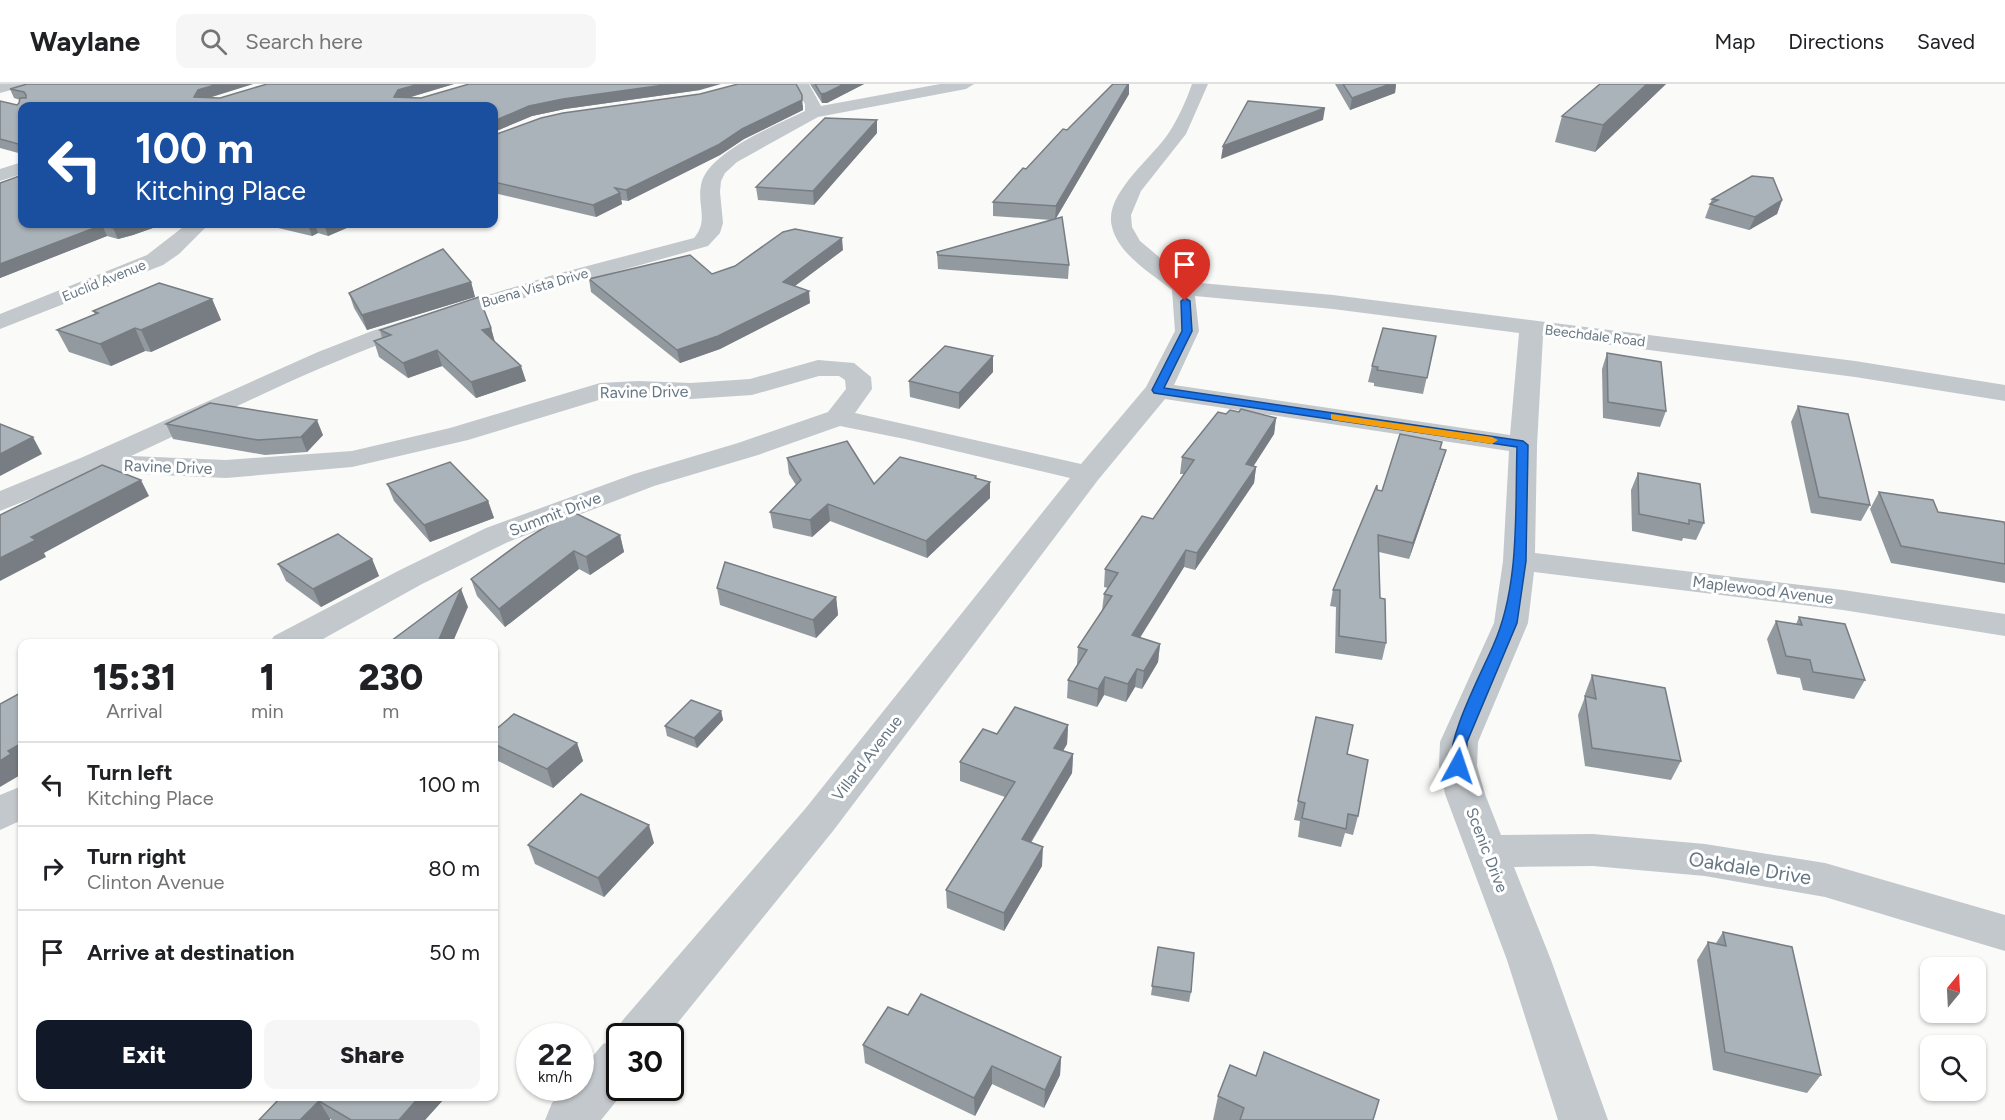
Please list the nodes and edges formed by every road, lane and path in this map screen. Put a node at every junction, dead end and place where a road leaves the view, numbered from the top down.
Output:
1 (16, 84) edge
2 (801, 84) edge
3 (966, 84) edge
4 (1200, 84) edge
5 (0, 88) edge
6 (813, 113) junction
7 (18, 169) edge
8 (0, 176) edge
9 (200, 228) edge
10 (1184, 288) junction
11 (0, 322) edge
12 (1531, 328) junction
13 (1158, 390) junction
14 (2005, 393) edge
15 (838, 418) junction
16 (1523, 445) junction
17 (93, 463) junction
18 (1088, 474) junction
19 (0, 502) edge
20 (1519, 561) junction
21 (2005, 626) edge
22 (295, 639) edge
23 (18, 804) edge
24 (0, 815) edge
25 (1488, 851) junction
26 (2005, 933) edge
27 (650, 1023) edge
28 (606, 1077) edge
29 (570, 1120) edge
30 (1583, 1120) edge

1 - 5 street
2 - 6 street
3 - 6 street
4 - 10 street
6 - 17 street, Buena Vista Drive
7 - 8 street
9 - 11 street, Euclid Avenue
10 - 12 street, Beechdale Road
10 - 13 street, Villard Avenue
12 - 14 street, Beechdale Road
12 - 16 street, Scenic Drive
13 - 16 street
13 - 18 street, Villard Avenue
15 - 17 street, Ravine Drive
15 - 18 street
15 - 22 street, Summit Drive
16 - 20 street, Scenic Drive
17 - 19 street, Buena Vista Drive
18 - 27 street, Villard Avenue
20 - 21 street, Maplewood Avenue
20 - 25 street, Scenic Drive
23 - 24 street
25 - 26 street, Oakdale Drive
25 - 30 street, Scenic Drive
28 - 29 street

